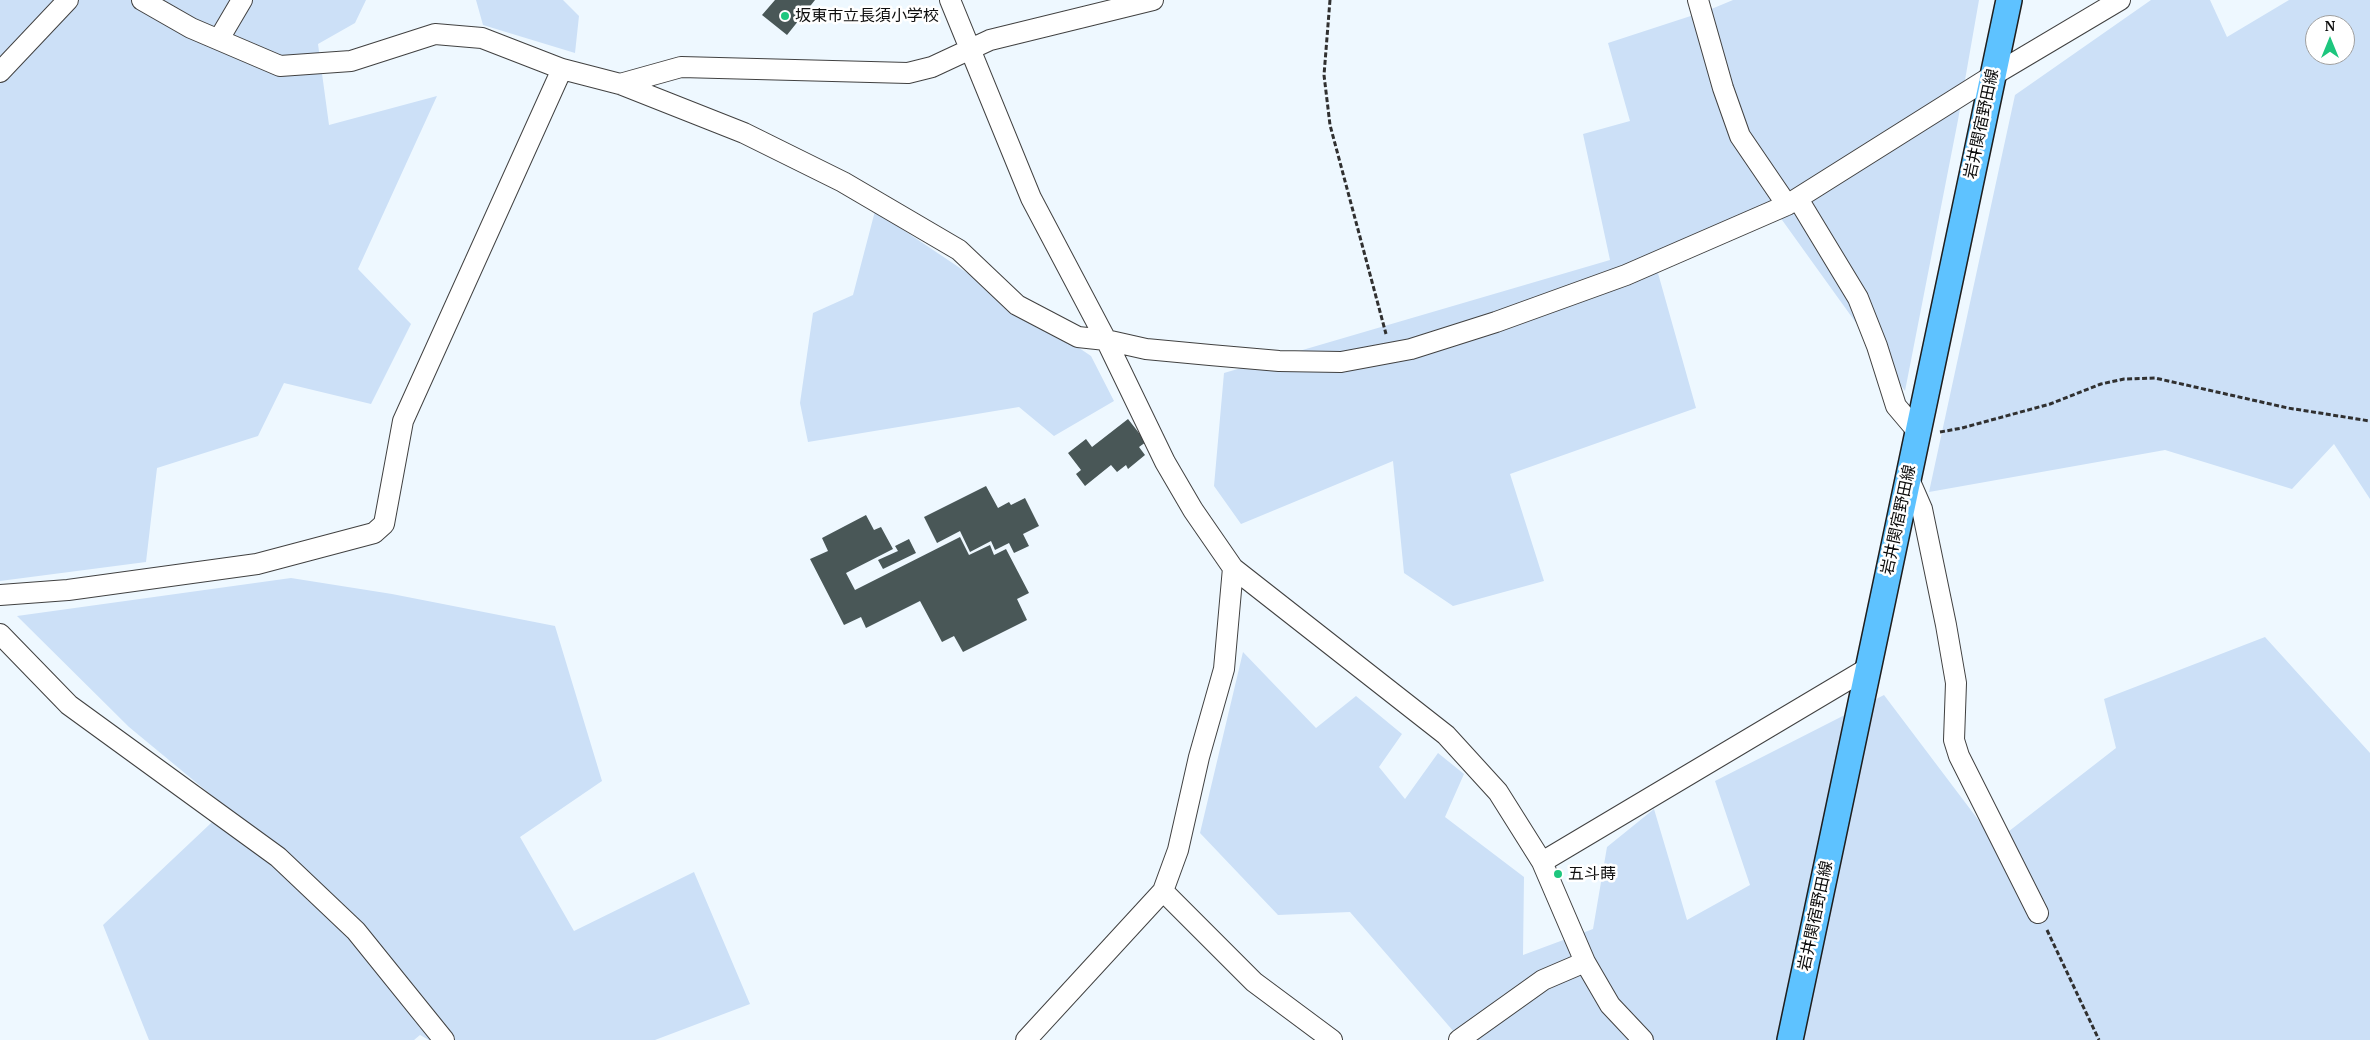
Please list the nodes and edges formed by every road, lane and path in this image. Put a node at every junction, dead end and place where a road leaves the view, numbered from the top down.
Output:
1 (68, 0) edge
2 (142, 0) edge
3 (242, 0) edge
4 (950, 0) edge
5 (1153, 0) edge
6 (1330, 0) edge
7 (1698, 0) edge
8 (2009, 0) edge
9 (2120, 0) edge
10 (219, 39) junction
11 (970, 49) junction
12 (562, 69) junction
13 (0, 72) edge
14 (1992, 76) junction
15 (620, 84) junction
16 (1793, 202) junction
17 (1106, 340) junction
18 (1391, 352) junction
19 (2370, 421) edge
20 (1918, 432) junction
21 (1908, 477) junction
22 (1233, 568) junction
23 (0, 595) edge
24 (0, 634) edge
25 (1868, 668) junction
26 (1542, 862) junction
27 (1162, 891) junction
28 (2038, 913) joint
29 (1585, 962) junction
30 (444, 1040) edge
31 (1026, 1040) edge
32 (1332, 1040) edge
33 (1460, 1040) edge
34 (1643, 1040) edge
35 (1790, 1040) edge
36 (2099, 1040) edge

1 - 13 street
2 - 10 street
3 - 10 street
4 - 11 street
5 - 11 street
6 - 18 path
7 - 16 street
8 - 14 main road, 岩井関宿野田線
9 - 14 street
10 - 12 street
11 - 15 street
11 - 17 street
12 - 15 street
12 - 23 street
14 - 16 street
14 - 20 main road, 岩井関宿野田線
15 - 17 street
16 - 18 street
16 - 20 street
17 - 18 street
17 - 22 street
19 - 20 path
20 - 21 main road, 岩井関宿野田線
21 - 25 main road, 岩井関宿野田線
21 - 28 street
22 - 26 street
22 - 27 street
24 - 30 street
25 - 26 street
25 - 35 main road, 岩井関宿野田線
26 - 29 street
27 - 31 street
27 - 32 street
28 - 36 path
29 - 33 street
29 - 34 street

